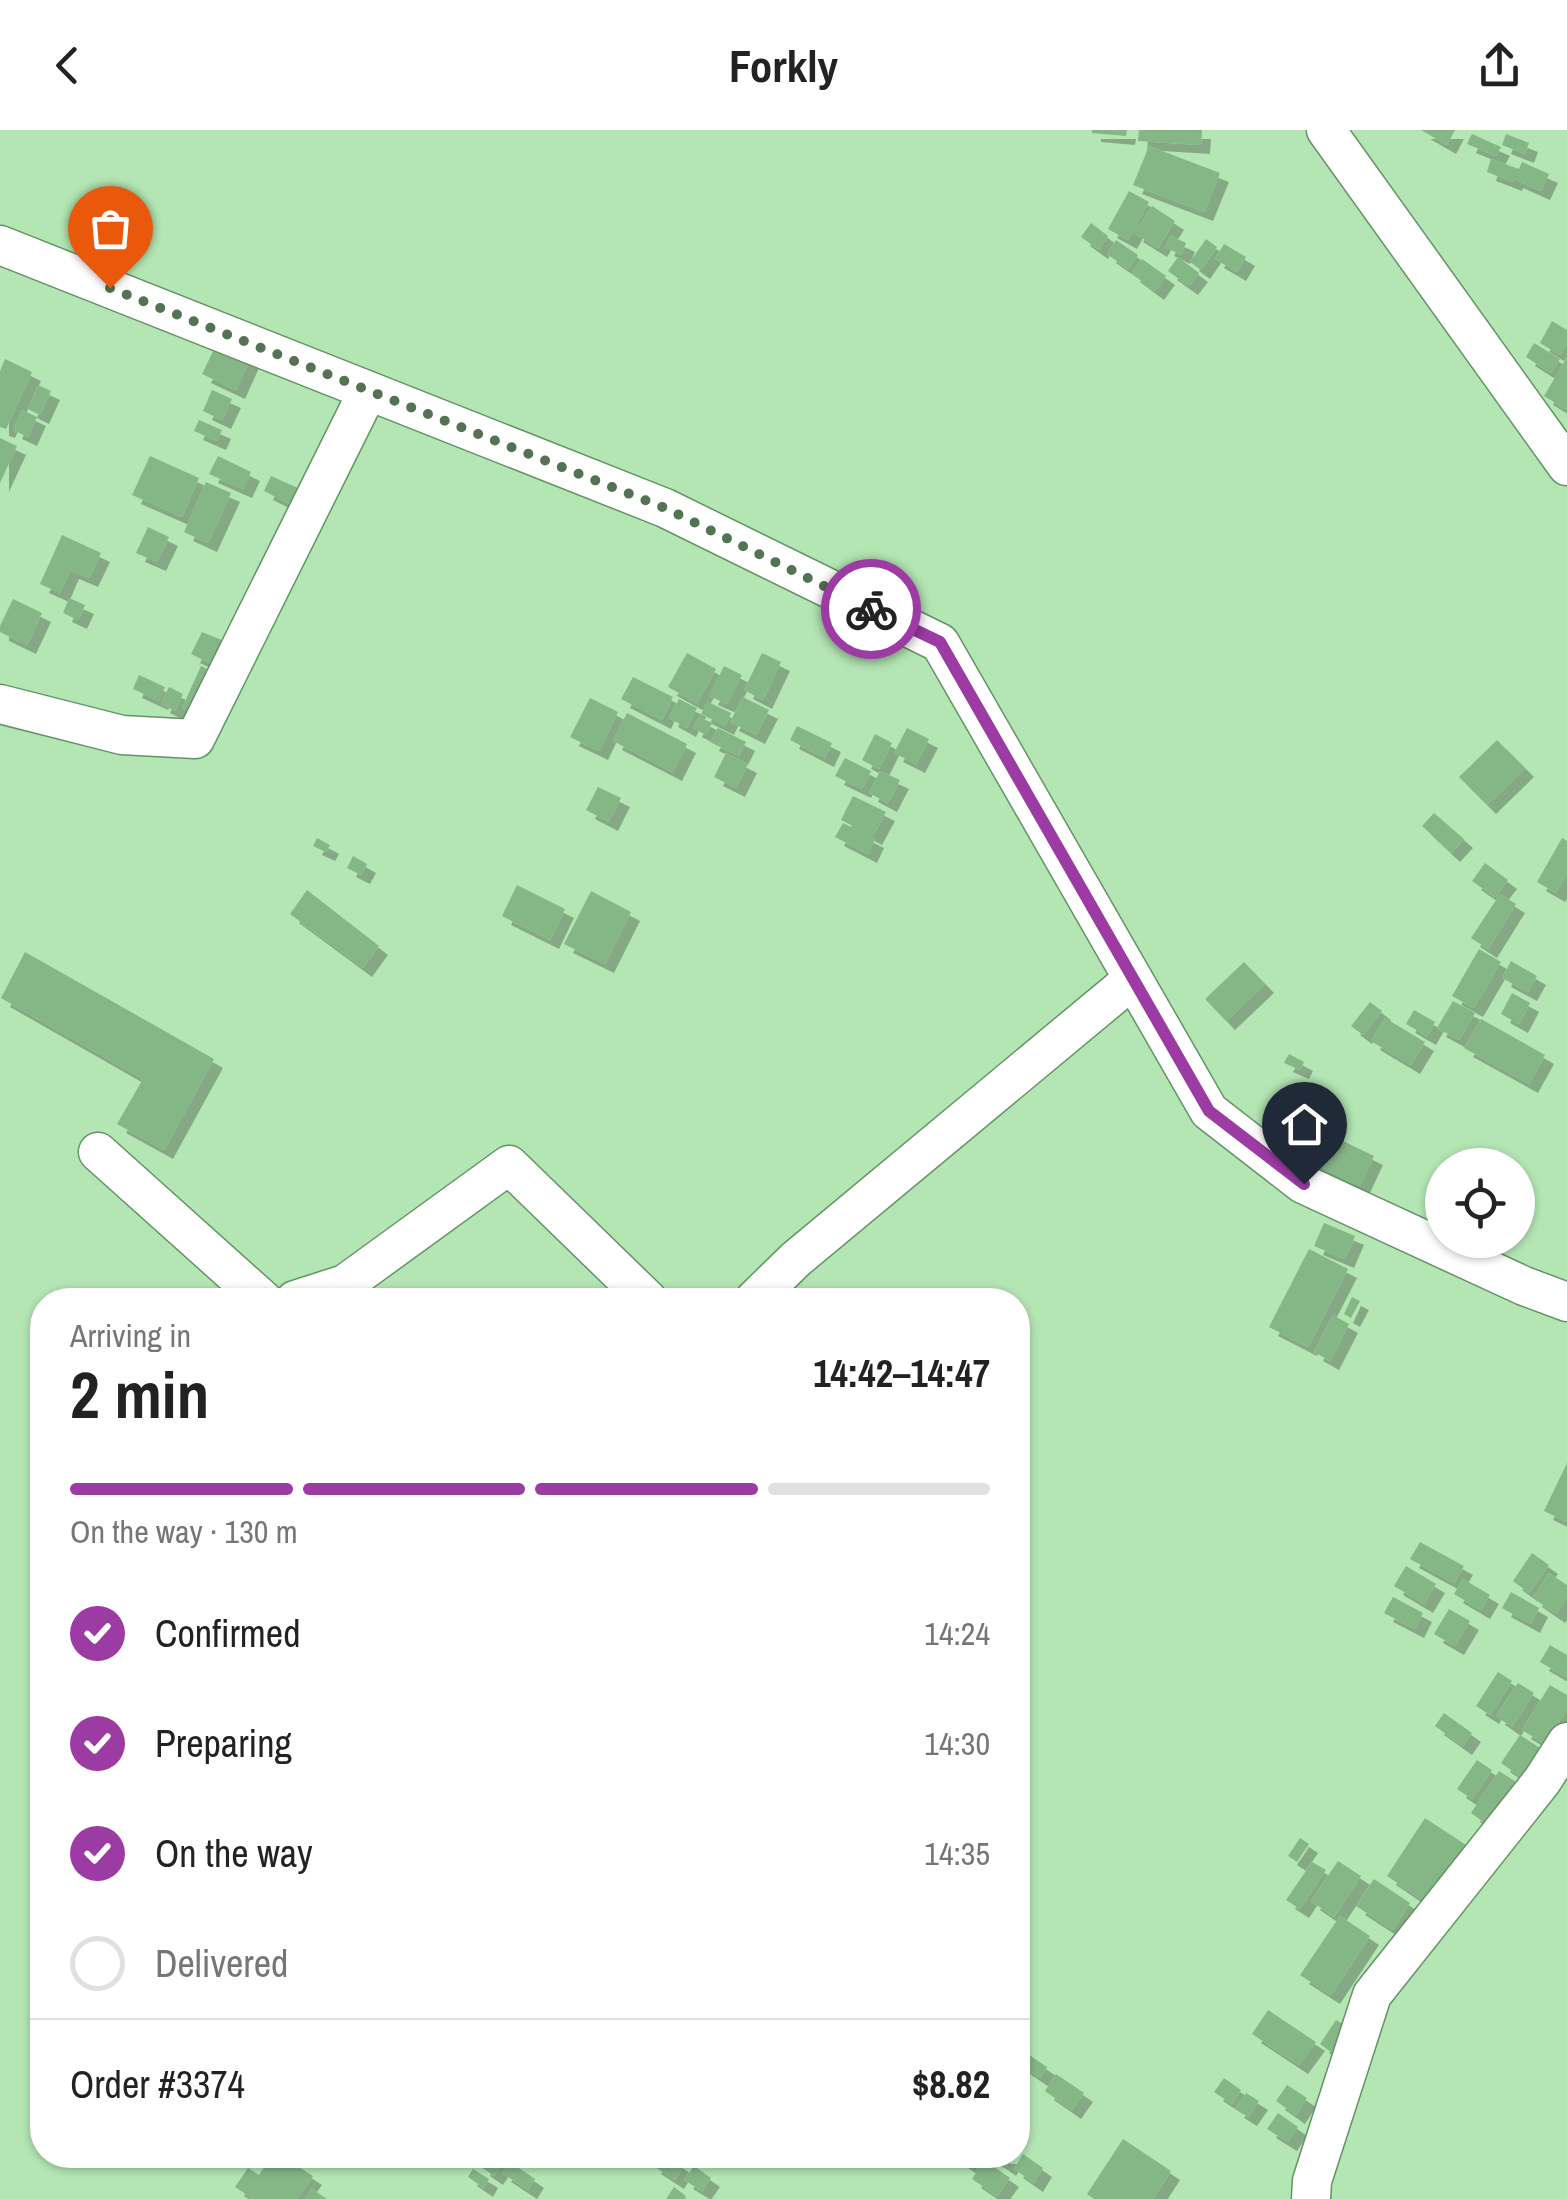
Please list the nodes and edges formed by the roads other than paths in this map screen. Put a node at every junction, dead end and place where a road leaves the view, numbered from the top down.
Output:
1 (1326, 130) edge
2 (0, 244) edge
3 (368, 390) junction
4 (1567, 466) edge
5 (0, 704) edge
6 (1134, 979) junction
7 (98, 1152) dead end
8 (250, 1288) edge
9 (332, 1288) edge
10 (636, 1288) edge
11 (766, 1288) edge
12 (1567, 1302) edge
13 (1567, 1742) edge
14 (1311, 2199) edge

1 - 4 street
2 - 3 street
3 - 5 street
3 - 6 street
6 - 11 street
6 - 12 street
7 - 8 street
9 - 10 street
13 - 14 street

